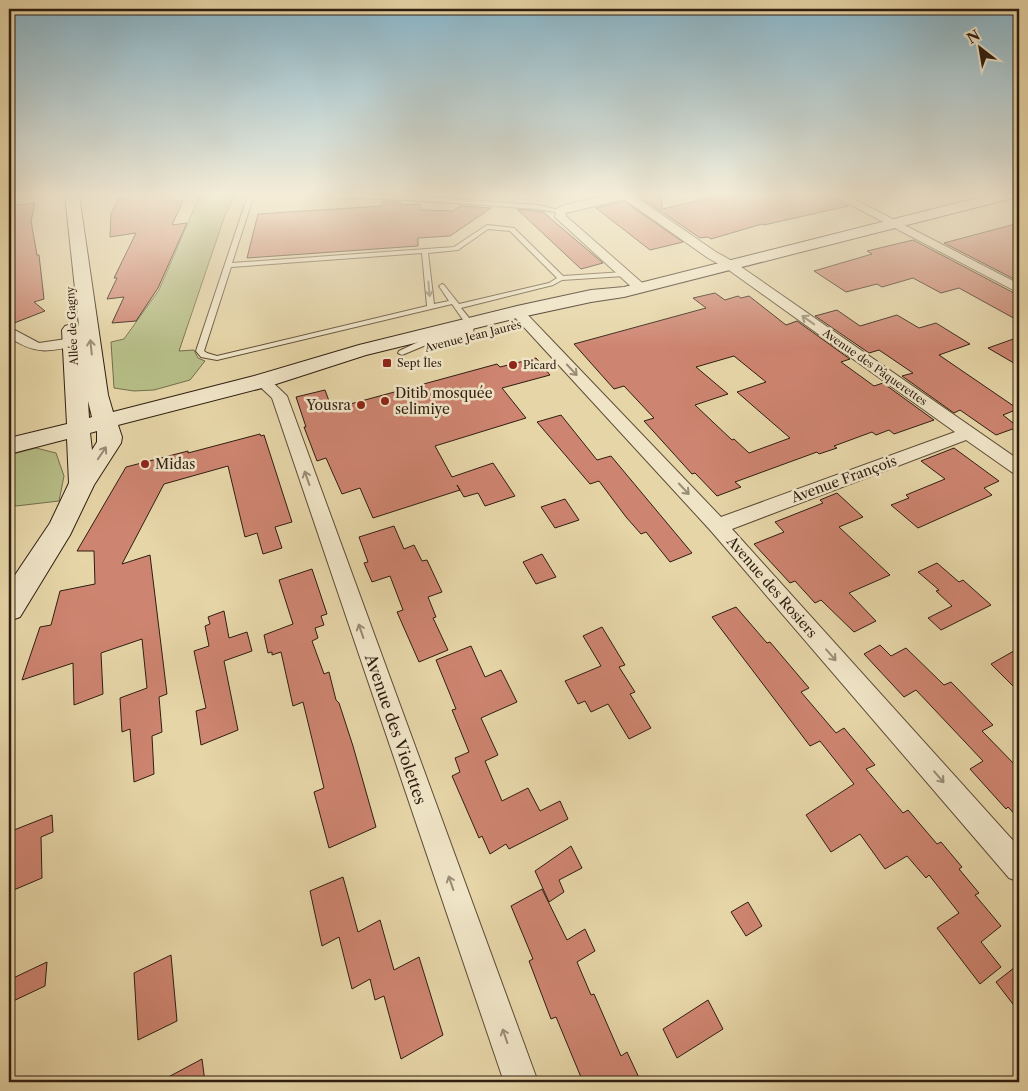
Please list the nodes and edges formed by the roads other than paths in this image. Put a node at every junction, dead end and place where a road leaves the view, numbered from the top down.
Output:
1 (67, 246) edge
2 (79, 246) edge
3 (234, 246) edge
4 (460, 246) edge
5 (528, 246) edge
6 (590, 246) edge
7 (699, 246) edge
8 (805, 246) edge
9 (935, 246) edge
10 (425, 252) junction
11 (228, 265) junction
12 (730, 265) junction
13 (561, 278) junction
14 (630, 285) junction
15 (442, 286) dead end
16 (1019, 289) edge
17 (454, 304) junction
18 (431, 307) junction
19 (522, 317) junction
20 (470, 324) junction
21 (9, 331) edge
22 (73, 342) junction
23 (402, 353) junction
24 (262, 381) junction
25 (105, 421) junction
26 (78, 428) junction
27 (969, 432) junction
28 (9, 436) edge
29 (33, 439) junction
30 (9, 446) edge
31 (9, 455) edge
32 (1019, 469) edge
33 (82, 483) junction
34 (718, 526) junction
35 (9, 608) edge
36 (1019, 868) edge
37 (521, 1082) edge

1 - 22 main road, Allée de Gagny
25 -> 2 main road, Allée de Gagny
3 - 11 lane
4 - 10 lane
5 - 13 lane
6 - 14 street
7 - 12 street, Avenue des Pâquerettes
8 - 12 main road, Avenue Jean Jaurès
9 - 16 street
10 - 11 lane
10 -> 18 lane
11 - 18 lane
12 - 14 main road, Avenue Jean Jaurès
27 -> 12 street, Avenue des Pâquerettes
13 - 14 lane
13 - 17 lane
14 - 19 main road, Avenue Jean Jaurès
15 - 17 lane
17 - 18 lane
17 - 20 lane
19 - 20 main road, Avenue Jean Jaurès
19 - 23 main road, Avenue Jean Jaurès
19 -> 34 street, Avenue des Rosiers
20 - 23 lane
20 - 24 main road, Avenue Jean Jaurès
21 - 22 street
22 - 26 main road, Allée de Gagny
23 - 24 main road, Avenue Jean Jaurès
24 - 25 main road, Avenue Jean Jaurès
37 -> 24 street, Avenue des Violettes
25 - 26 main road, Avenue Jean Jaurès
33 -> 25 main road, Allée de Gagny
26 - 29 main road, Avenue Jean Jaurès
26 - 33 main road, Allée de Gagny
27 - 32 street, Avenue des Pâquerettes
27 - 34 street, Avenue François
28 - 29 street
29 - 30 main road, Avenue Jean Jaurès
29 - 31 street
33 - 35 main road, Allée de Gagny
34 -> 36 street, Avenue des Rosiers

